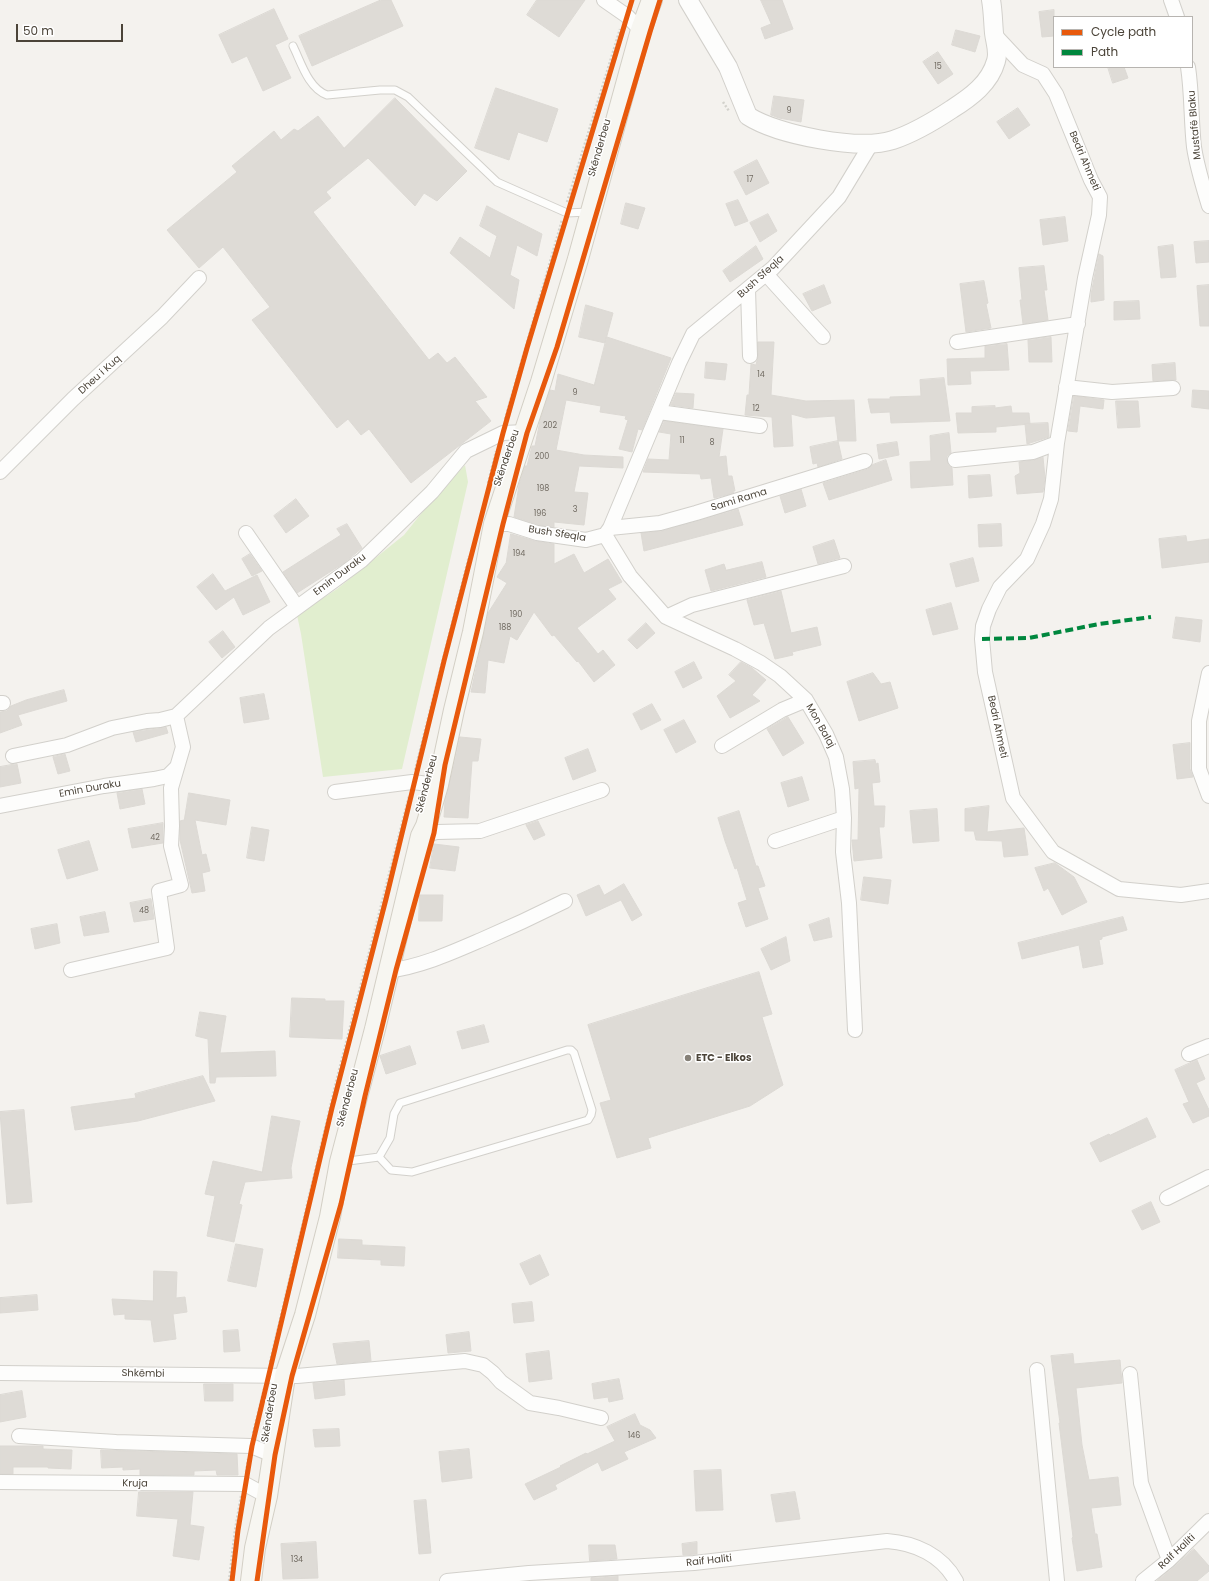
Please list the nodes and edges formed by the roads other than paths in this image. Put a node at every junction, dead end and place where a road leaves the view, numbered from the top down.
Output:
1 (604, 0) edge
2 (652, 0) edge
3 (688, 0) edge
4 (991, 0) edge
5 (1171, 0) edge
6 (1177, 16) edge
7 (641, 30) junction
8 (994, 34) junction
9 (293, 46) dead end
10 (1188, 68) edge
11 (871, 144) junction
12 (1209, 206) edge
13 (591, 212) junction
14 (766, 274) junction
15 (199, 278) dead end
16 (748, 289) junction
17 (1078, 324) junction
18 (823, 337) dead end
19 (957, 342) dead end
20 (750, 356) dead end
21 (1066, 387) junction
22 (1173, 388) dead end
23 (659, 412) junction
24 (760, 426) dead end
25 (525, 432) junction
26 (1057, 443) junction
27 (955, 460) dead end
28 (865, 461) dead end
29 (0, 472) edge
30 (494, 524) junction
31 (608, 532) junction
32 (246, 533) dead end
33 (844, 566) dead end
34 (297, 608) junction
35 (666, 617) junction
36 (1209, 673) edge
37 (806, 700) junction
38 (176, 716) junction
39 (722, 746) dead end
40 (13, 756) dead end
41 (177, 767) junction
42 (438, 785) junction
43 (602, 790) dead end
44 (335, 792) dead end
45 (1209, 796) edge
46 (0, 806) edge
47 (844, 818) junction
48 (421, 836) junction
49 (775, 841) dead end
50 (1209, 891) edge
51 (565, 901) dead end
52 (71, 970) dead end
53 (388, 971) junction
54 (855, 1030) dead end
55 (1209, 1046) edge
56 (1189, 1054) dead end
57 (379, 1157) junction
58 (340, 1162) junction
59 (1209, 1177) edge
60 (1167, 1198) dead end
61 (1037, 1370) dead end
62 (0, 1373) edge
63 (1130, 1374) dead end
64 (277, 1376) junction
65 (600, 1418) dead end
66 (19, 1436) dead end
67 (273, 1455) junction
68 (0, 1482) edge
69 (267, 1496) junction
70 (1209, 1521) edge
71 (1170, 1560) junction
72 (251, 1581) edge
73 (447, 1581) edge
74 (956, 1581) edge
75 (1057, 1581) edge
76 (1143, 1581) edge

1 - 7 street
2 - 7 main road, Skënderbeu
3 - 11 street
4 - 8 street
5 - 6 street
7 - 13 main road, Skënderbeu
8 - 11 street
8 - 17 street, Bedri Ahmeti
9 - 13 lane
10 - 12 street, Mustafë Blaku
11 - 14 street, Bush Sfeqla
13 - 25 main road, Skënderbeu
14 - 16 street, Bush Sfeqla
14 - 18 street
15 - 29 street, Dheu i Kuq
16 - 20 street
16 - 23 street, Bush Sfeqla
17 - 19 street
17 - 21 street, Bedri Ahmeti
21 - 22 street
21 - 26 street, Bedri Ahmeti
23 - 24 street
23 - 31 street, Bush Sfeqla
25 - 30 main road, Skënderbeu
25 - 34 street, Emin Duraku
26 - 27 street
26 - 50 street, Bedri Ahmeti
28 - 31 street, Sami Rama
30 - 31 street, Bush Sfeqla
30 - 42 main road, Skënderbeu
31 - 35 street, Mon Balaj
32 - 34 street
33 - 35 street
34 - 38 street, Emin Duraku
35 - 37 street, Mon Balaj
36 - 45 street
37 - 39 street
37 - 47 street, Mon Balaj
38 - 40 street
38 - 41 street
41 - 46 street, Emin Duraku
41 - 52 street
42 - 44 street, Skënderbeu
42 - 48 main road, Skënderbeu
43 - 48 street
47 - 49 street
47 - 54 street, Mon Balaj
48 - 53 main road, Skënderbeu
51 - 53 street
53 - 58 main road, Skënderbeu
55 - 56 street
57 - 57 lane
57 - 58 lane
58 - 64 main road, Skënderbeu
59 - 60 street
61 - 75 street
62 - 64 street, Shkëmbi
63 - 71 street
64 - 65 street, Skënderbeu
64 - 67 main road, Skënderbeu
66 - 67 street, Skënderbeu
67 - 69 main road, Skënderbeu
68 - 69 street, Kruja
69 - 72 main road, Skënderbeu
70 - 71 street, Raif Haliti
71 - 76 street, Raif Haliti
73 - 74 street, Raif Haliti

